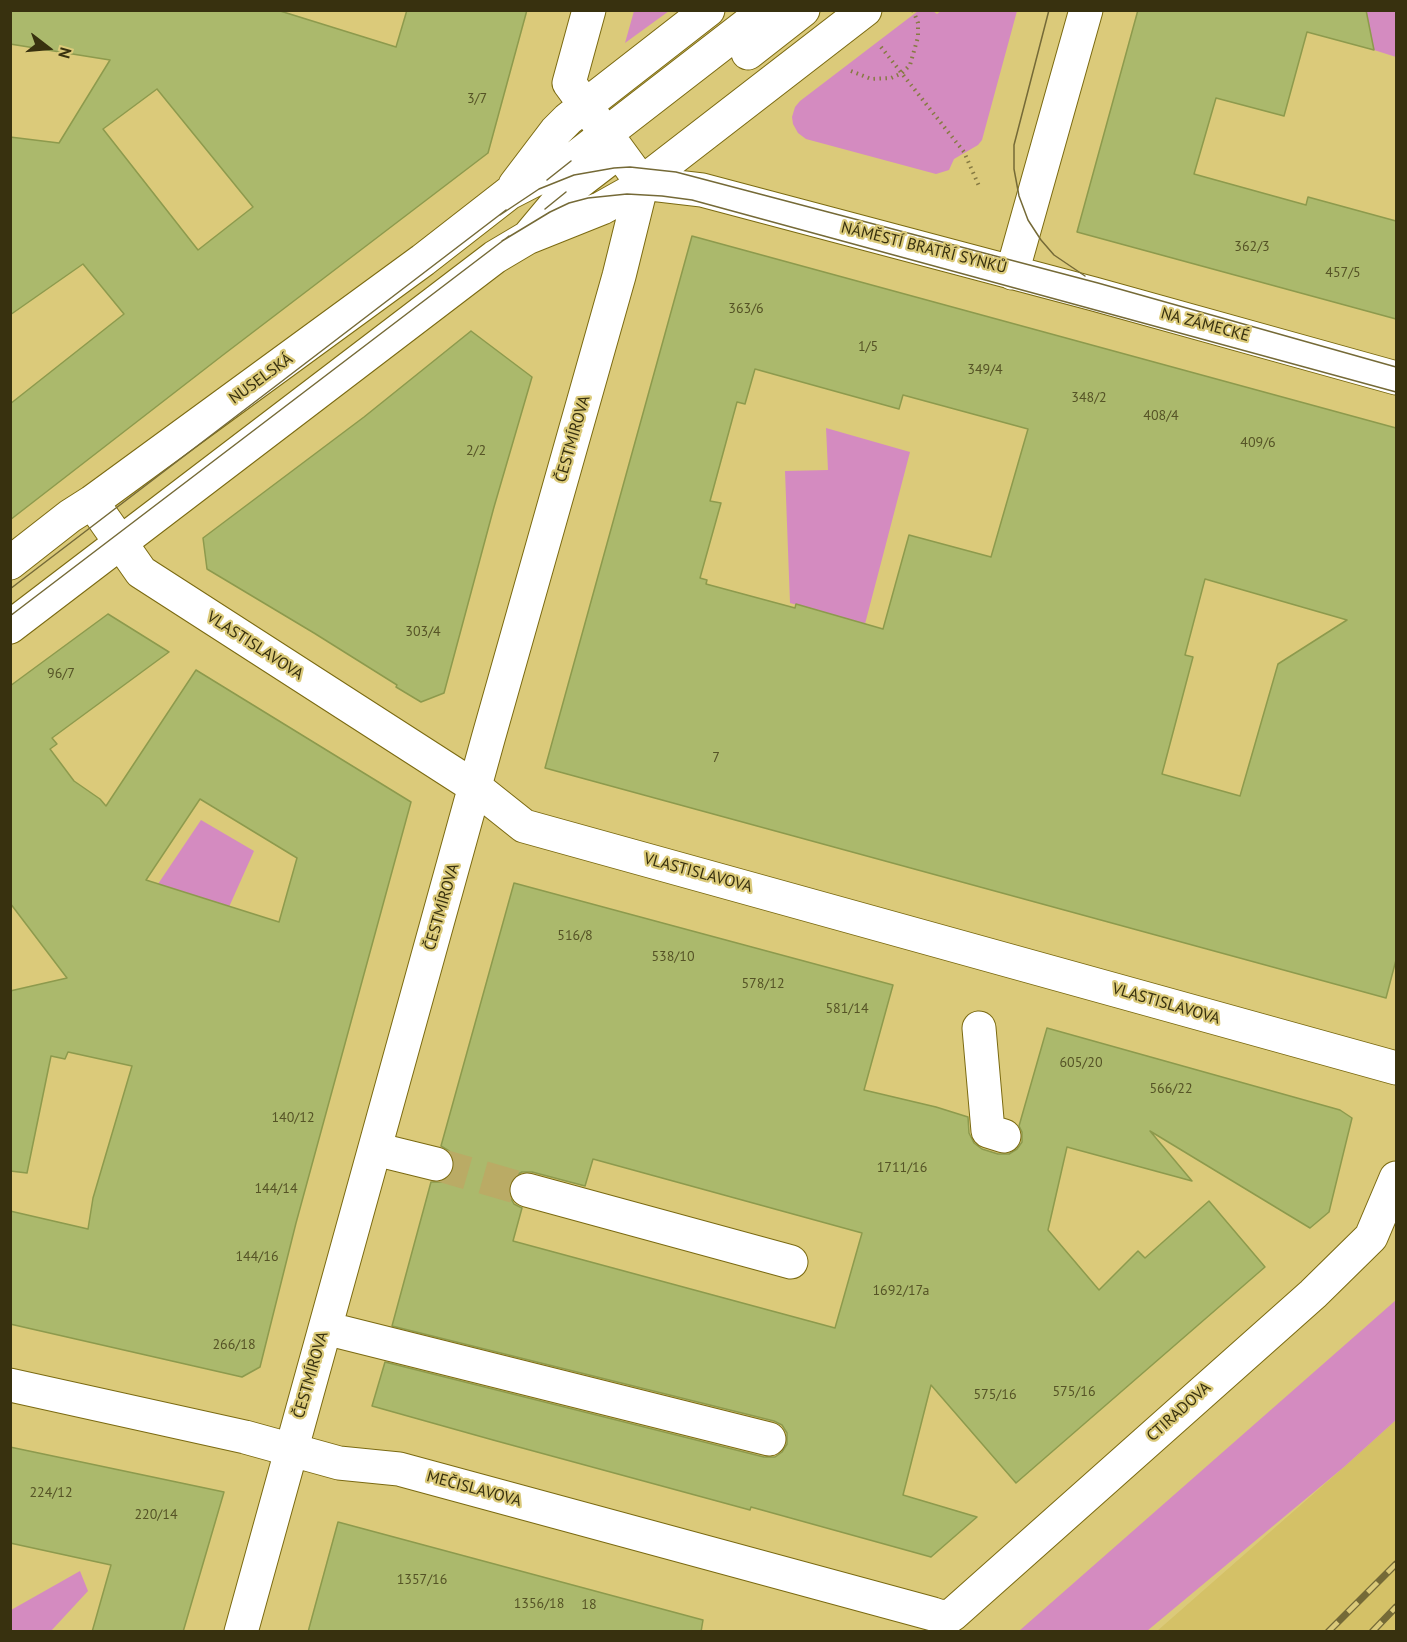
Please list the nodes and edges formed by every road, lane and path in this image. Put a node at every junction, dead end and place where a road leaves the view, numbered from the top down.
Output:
1 (590, 10) edge
2 (708, 10) edge
3 (766, 10) edge
4 (803, 10) edge
5 (865, 10) edge
6 (913, 10) edge
7 (1086, 10) edge
8 (878, 42) dead end
9 (844, 67) dead end
10 (902, 73) junction
11 (584, 106) junction
12 (612, 143) junction
13 (642, 183) junction
14 (979, 186) dead end
15 (509, 193) junction
16 (527, 238) junction
17 (1012, 273) junction
18 (1396, 378) edge
19 (92, 502) junction
20 (120, 544) junction
21 (10, 563) edge
22 (10, 627) edge
23 (475, 787) junction
24 (979, 1028) dead end
25 (1396, 1068) edge
26 (1004, 1136) dead end
27 (375, 1149) junction
28 (436, 1164) tunnel mouth
29 (1396, 1178) edge
30 (527, 1190) tunnel mouth
31 (791, 1262) dead end
32 (325, 1328) junction
33 (10, 1385) edge
34 (769, 1439) dead end
35 (291, 1449) junction
36 (932, 1623) edge
37 (241, 1632) edge

1 - 11 street
2 - 11 street
3 - 12 street
4 - 12 street
5 - 13 street
6 - 10 path
7 - 17 street, NÁMĚSTÍ BRATŘÍ SYNKŮ
8 - 10 path
9 - 10 path
10 - 14 path
11 - 12 street
11 - 15 street
12 - 13 street
12 - 15 street
12 - 16 street
13 - 16 street
13 - 17 street, NÁMĚSTÍ BRATŘÍ SYNKŮ
13 - 23 street, ČESTMÍROVA
15 - 19 street, NUSELSKÁ
16 - 20 street
17 - 18 street, NA ZÁMECKÉ
19 - 20 street, VLASTISLAVOVA
19 - 21 street, NUSELSKÁ
20 - 22 street
20 - 23 street, VLASTISLAVOVA
23 - 25 street, VLASTISLAVOVA
23 - 27 street, ČESTMÍROVA
24 - 26 street
27 - 28 street
27 - 32 street, ČESTMÍROVA
29 - 36 street, CTIRADOVA
30 - 31 street
32 - 34 street
32 - 35 street, ČESTMÍROVA
33 - 35 street, MEČISLAVOVA
35 - 36 street, MEČISLAVOVA
35 - 37 street, ČESTMÍROVA

